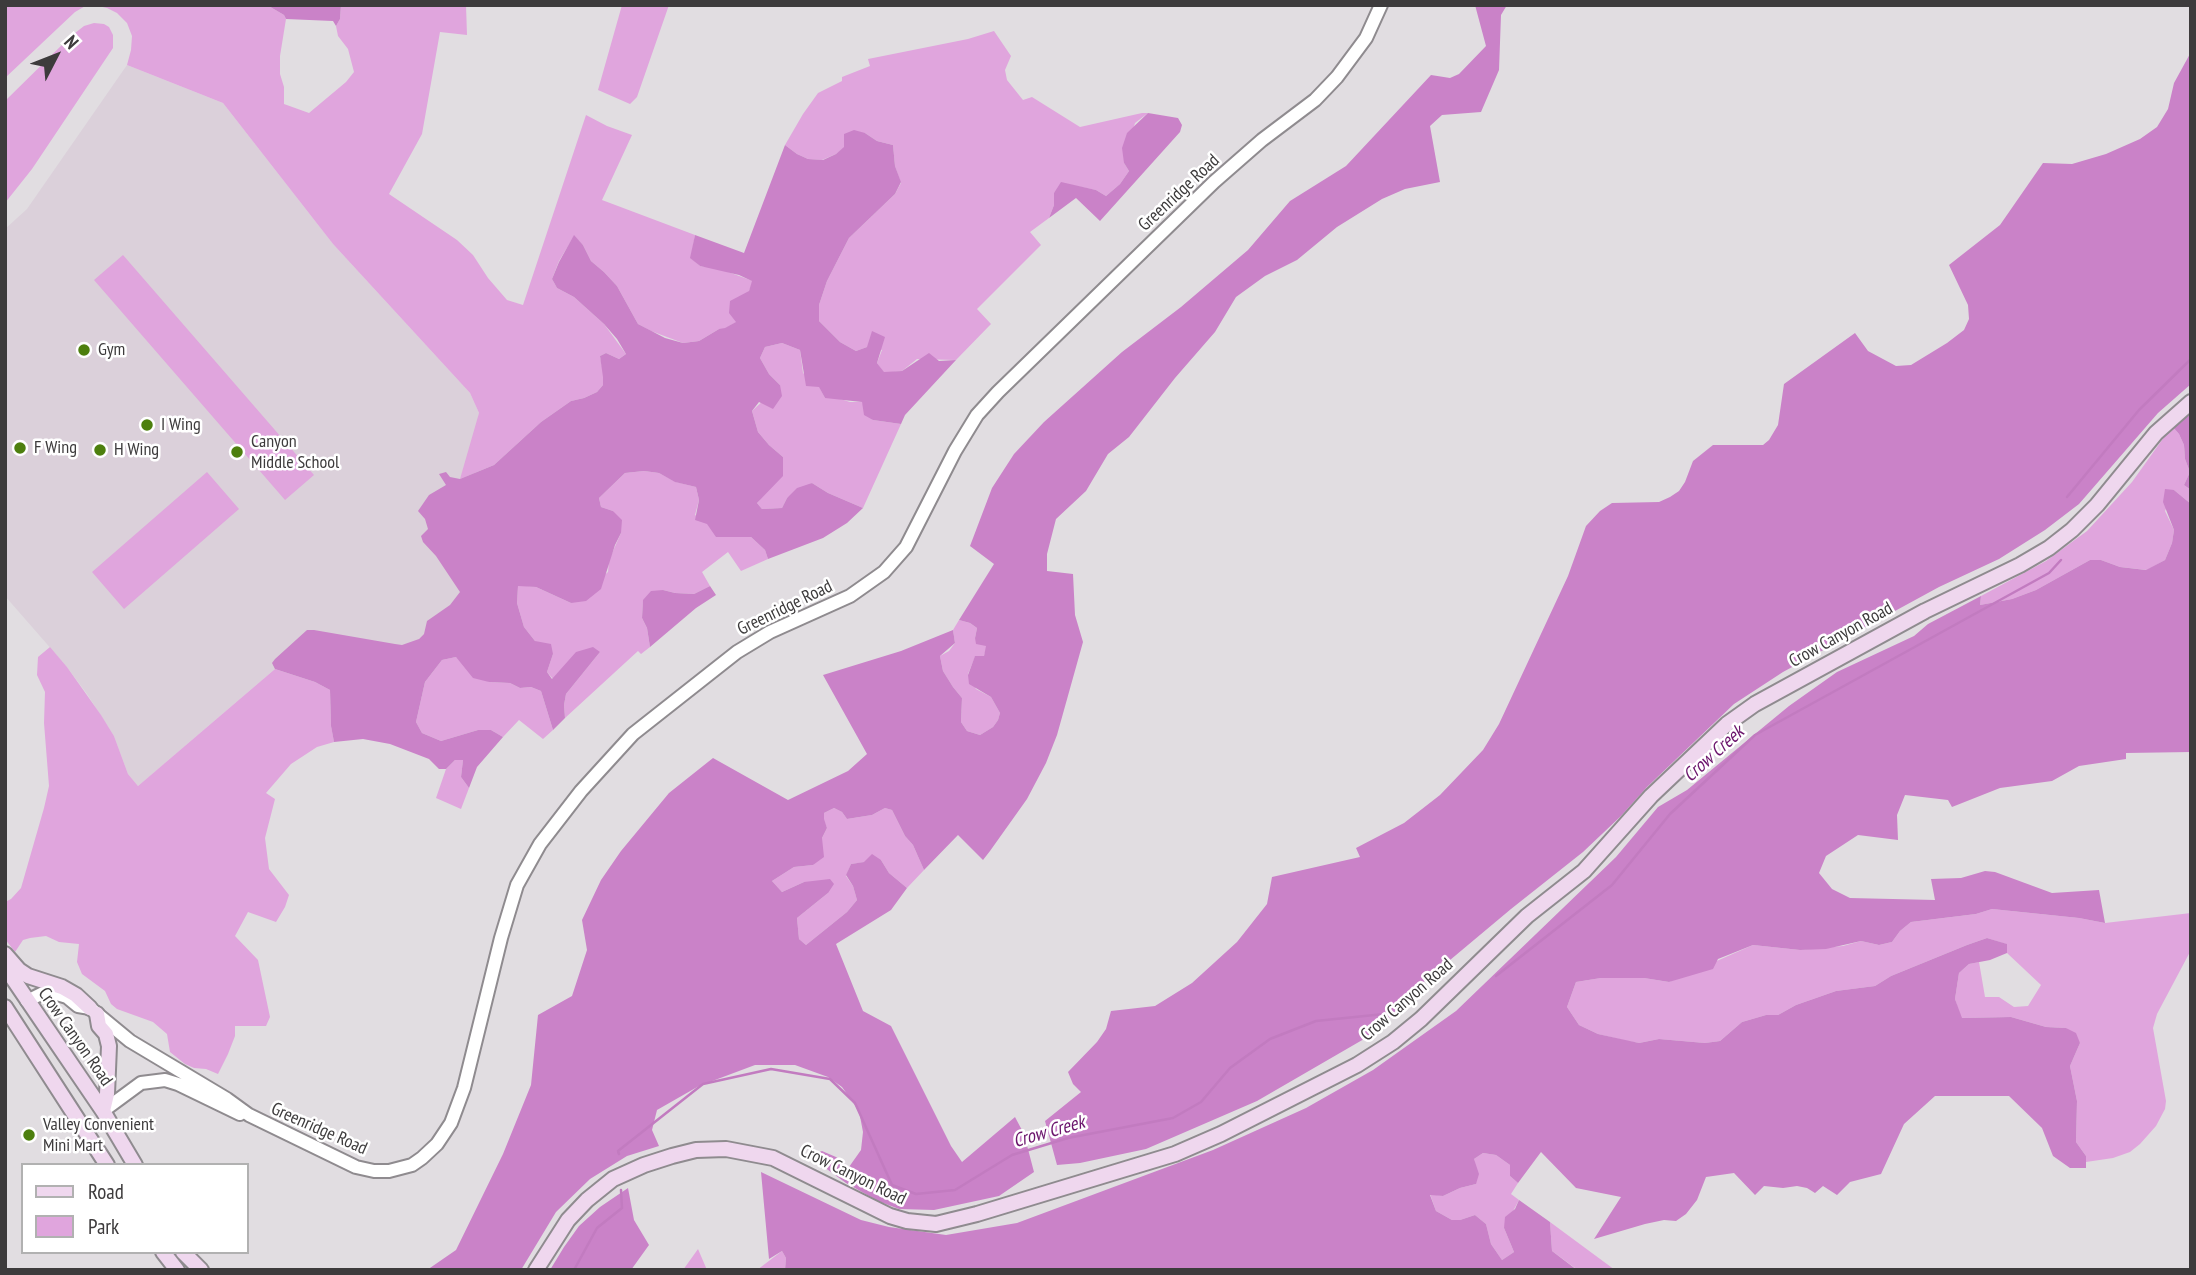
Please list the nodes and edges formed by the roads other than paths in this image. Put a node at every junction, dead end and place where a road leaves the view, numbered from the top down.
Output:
1 (1381, 5) edge
2 (2191, 402) edge
3 (5, 954) edge
4 (5, 967) edge
5 (27, 1001) junction
6 (7, 1010) edge
7 (93, 1011) junction
8 (103, 1111) junction
9 (249, 1115) junction
10 (106, 1163) edge
11 (134, 1163) edge
12 (165, 1254) edge
13 (185, 1254) edge
14 (193, 1254) edge
15 (177, 1270) edge
16 (203, 1270) edge
17 (536, 1270) edge

1 - 9 street, Greenridge Road
2 - 17 main road, Crow Canyon Road
3 - 7 main road
4 - 5 main road, Crow Canyon Road
5 - 6 main road
5 - 7 street, Greenridge Road
5 - 8 main road, Crow Canyon Road
6 - 10 main road
7 - 8 main road
7 - 9 street, Greenridge Road
8 - 9 street, Greenridge Road
8 - 11 main road, Crow Canyon Road
12 - 15 main road
13 - 16 main road
14 - 16 main road

